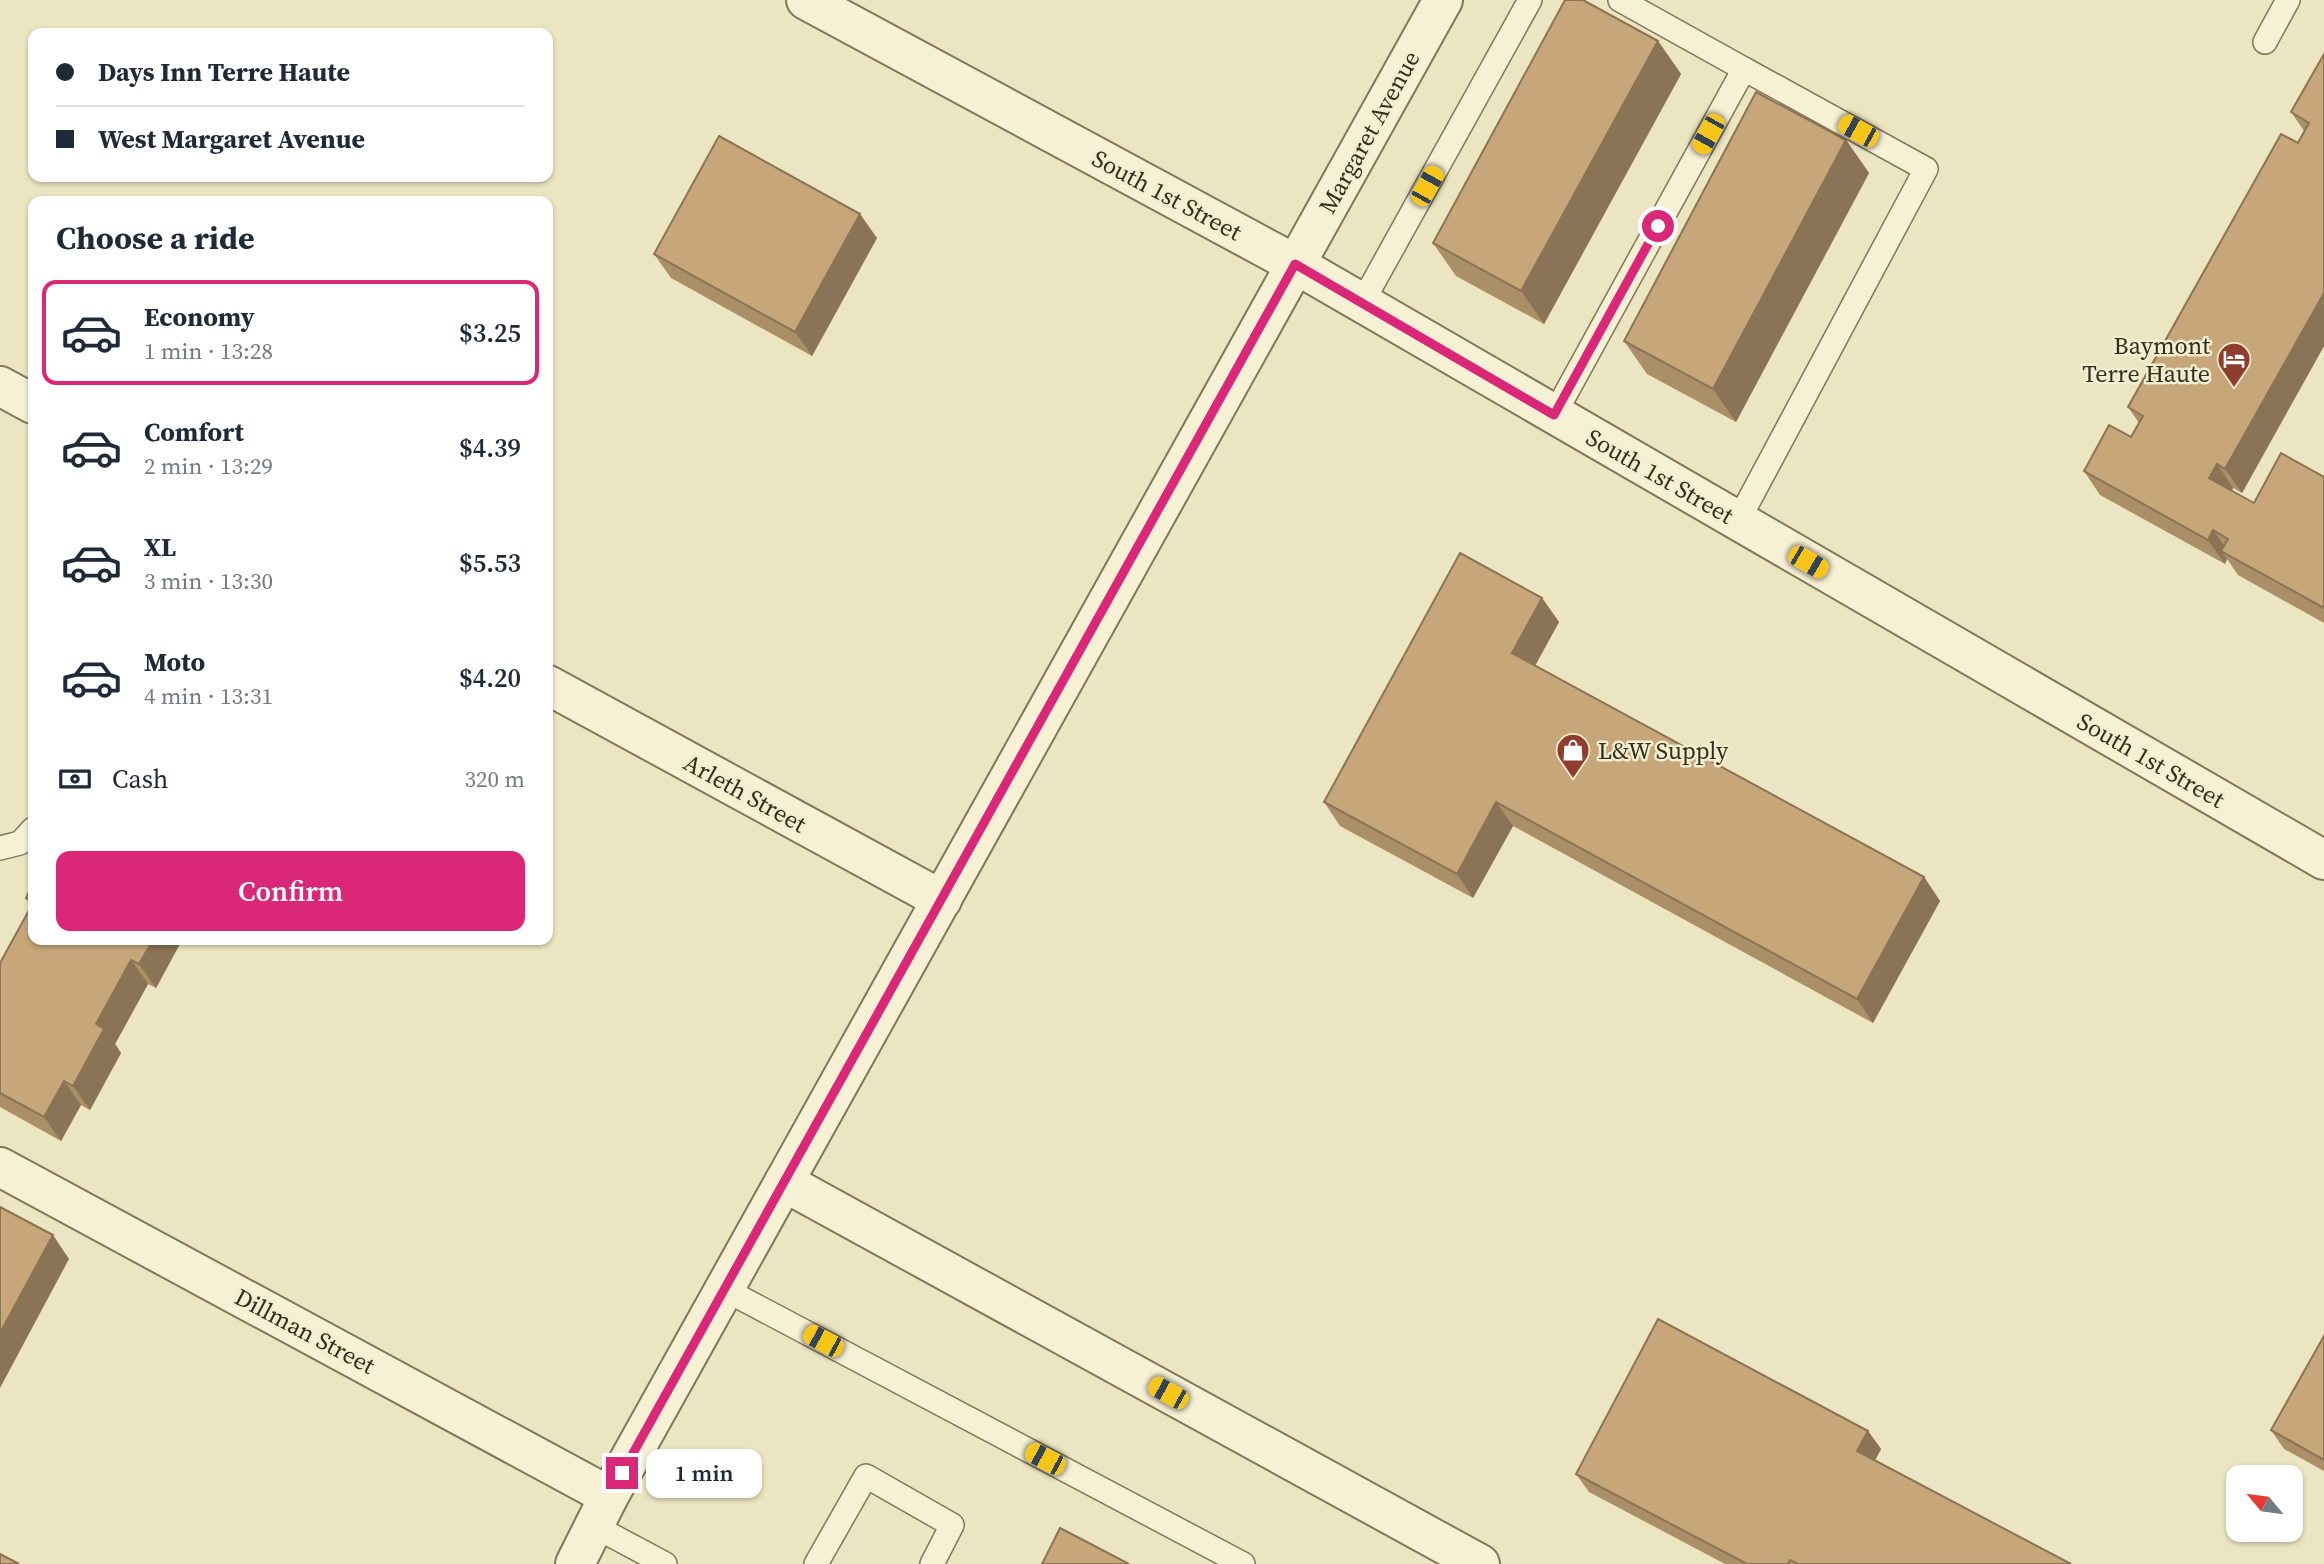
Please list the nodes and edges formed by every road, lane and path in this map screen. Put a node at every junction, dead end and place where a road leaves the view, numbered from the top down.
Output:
1 (806, 0) edge
2 (1530, 0) edge
3 (1620, 0) edge
4 (2288, 0) edge
5 (1434, 3) edge
6 (2265, 42) dead end
7 (1744, 69) junction
8 (1295, 264) junction
9 (1362, 303) junction
10 (0, 386) edge
11 (28, 401) edge
12 (1554, 415) junction
13 (1738, 521) junction
14 (553, 688) edge
15 (28, 834) edge
16 (0, 848) edge
17 (2324, 860) edge
18 (942, 900) junction
19 (0, 1167) edge
20 (784, 1182) junction
21 (724, 1289) junction
22 (603, 1511) junction
23 (575, 1564) edge
24 (664, 1564) edge
25 (816, 1564) edge
26 (932, 1564) edge
27 (1243, 1564) edge
28 (1480, 1564) edge

1 - 8 street, South 1st Street
2 - 9 lane
3 - 7 lane
4 - 6 lane
5 - 8 street, Margaret Avenue
7 - 12 lane
7 - 13 lane
8 - 9 street, South 1st Street
8 - 18 street, Margaret Avenue
9 - 12 street, South 1st Street
10 - 11 street
12 - 13 street, South 1st Street
13 - 17 street, South 1st Street
14 - 18 street, Arleth Street
15 - 16 lane
18 - 20 street, Margaret Avenue
19 - 22 street, Dillman Street
20 - 21 street, Margaret Avenue
20 - 28 street
21 - 22 street, Margaret Avenue
21 - 27 lane
22 - 23 street, Margaret Avenue
22 - 24 lane
25 - 26 lane

